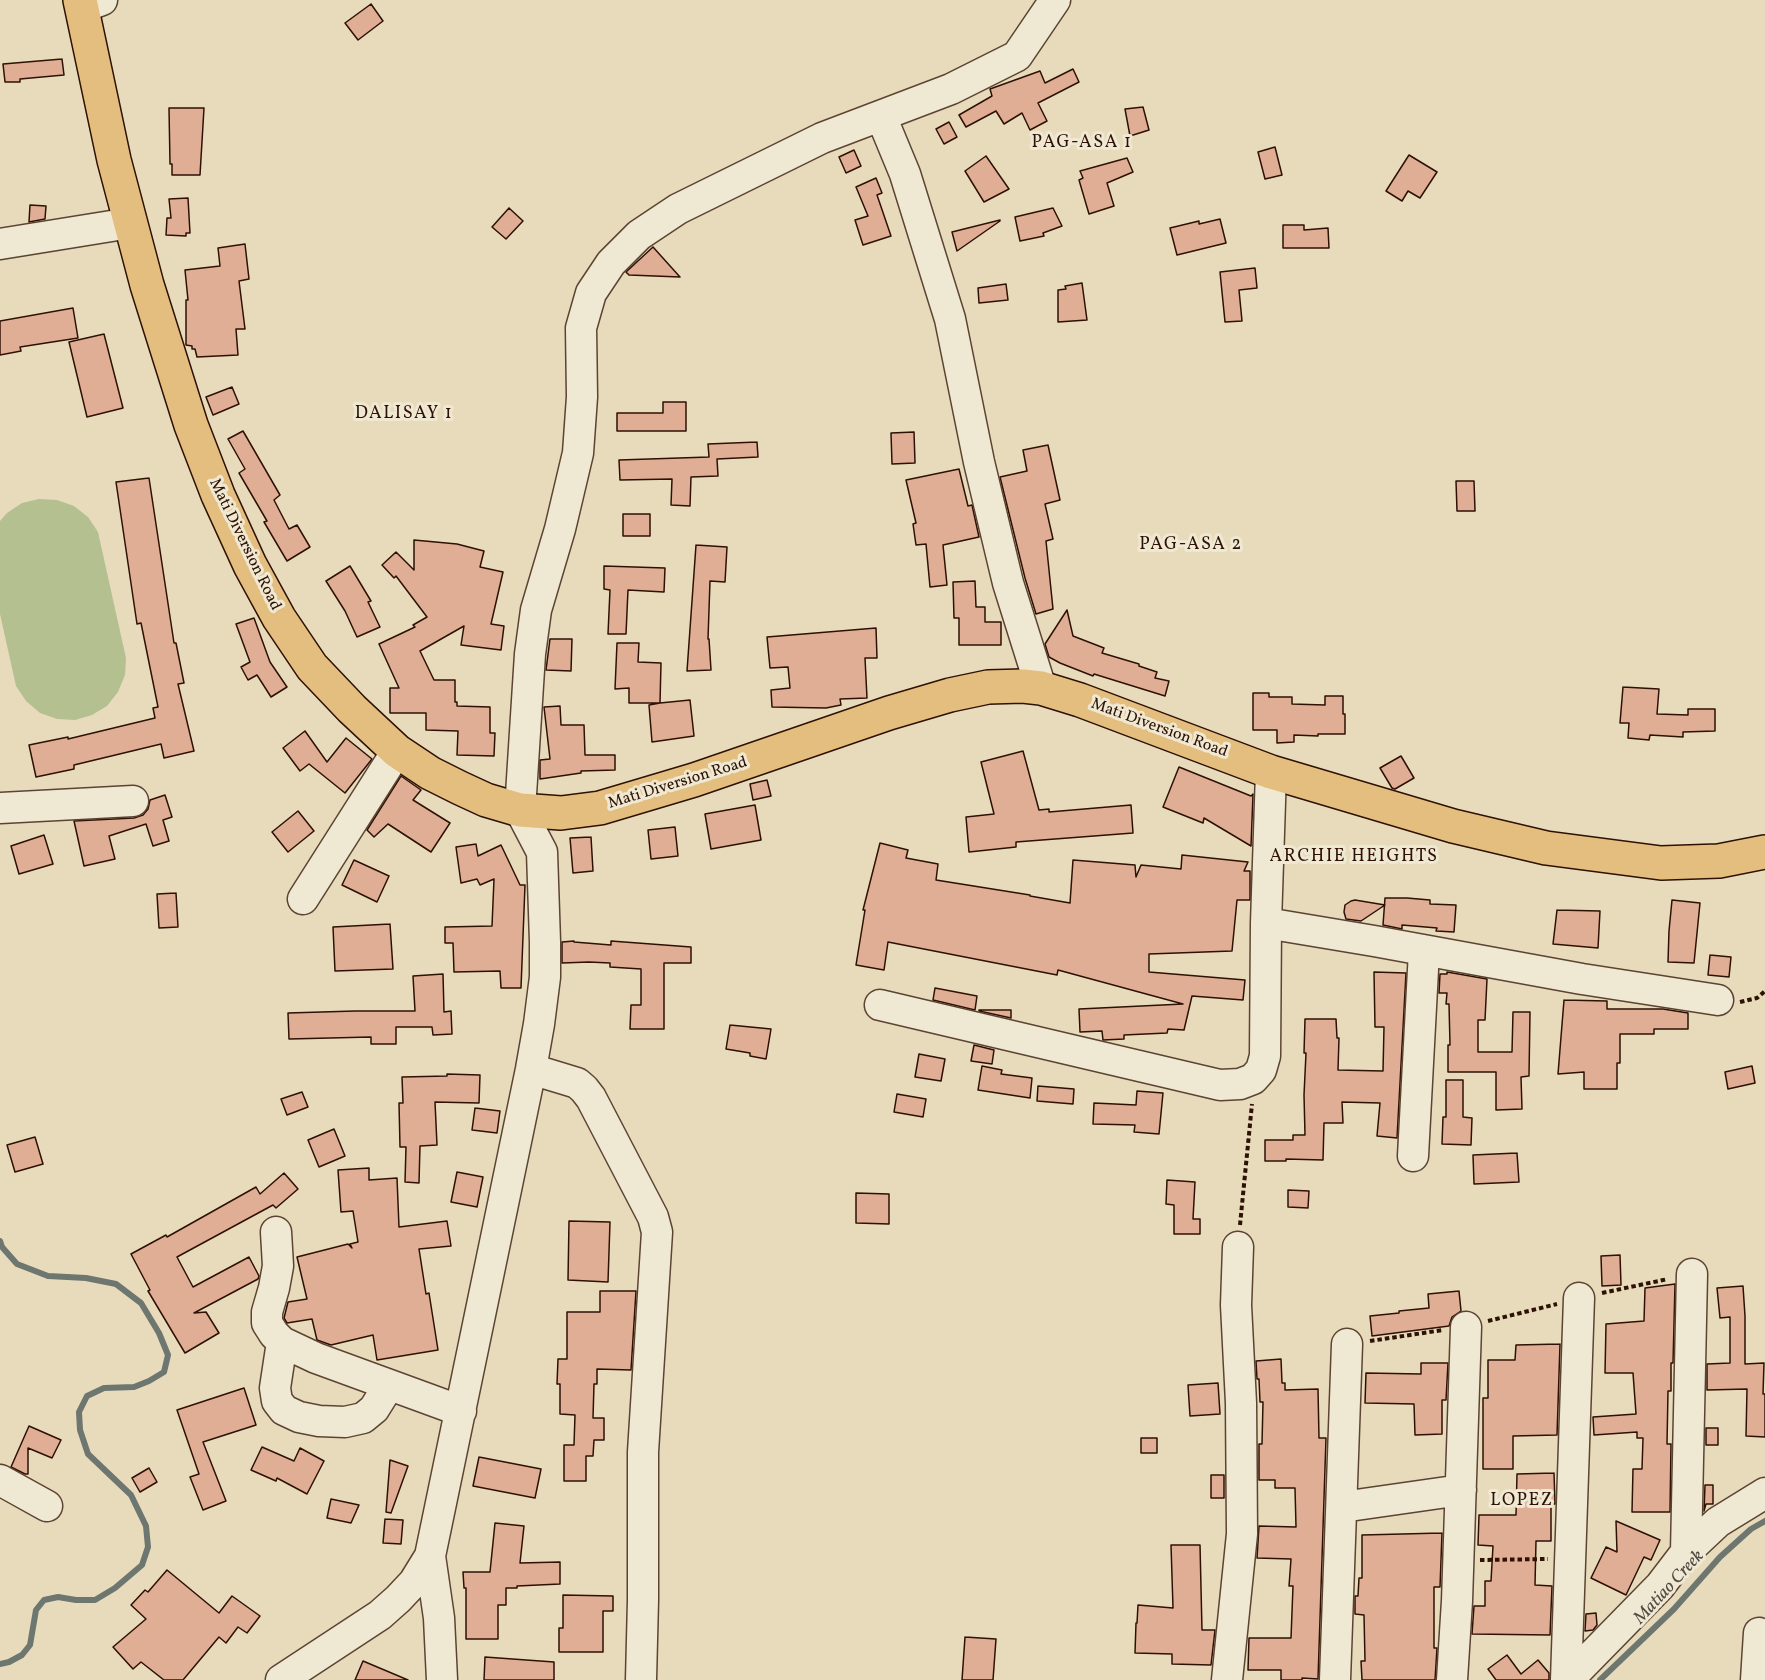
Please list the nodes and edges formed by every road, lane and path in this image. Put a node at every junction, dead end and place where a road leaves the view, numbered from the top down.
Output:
1 (1055, 0) edge
2 (88, 3) edge
3 (881, 116) junction
4 (129, 223) junction
5 (0, 244) edge
6 (1041, 688) junction
7 (397, 751) junction
8 (1272, 771) junction
9 (133, 801) dead end
10 (0, 808) edge
11 (520, 810) junction
12 (561, 813) junction
13 (542, 852) junction
14 (1765, 852) edge
15 (303, 899) dead end
16 (1266, 923) junction
17 (1424, 951) junction
18 (1718, 1000) dead end
19 (880, 1005) dead end
20 (531, 1069) junction
21 (1253, 1080) junction
22 (1413, 1156) dead end
23 (276, 1232) dead end
24 (1238, 1247) joint
25 (1692, 1274) joint
26 (1579, 1298) junction
27 (1466, 1327) junction
28 (282, 1342) junction
29 (1347, 1344) joint
30 (389, 1385) junction
31 (461, 1411) junction
32 (0, 1480) edge
33 (1461, 1490) junction
34 (1765, 1493) edge
35 (47, 1506) dead end
36 (1342, 1507) junction
37 (1686, 1552) junction
38 (430, 1556) junction
39 (1570, 1558) junction
40 (1459, 1560) junction
41 (1759, 1634) dead end
42 (281, 1680) edge
43 (442, 1680) edge
44 (641, 1680) edge
45 (1227, 1680) edge
46 (1335, 1680) edge
47 (1452, 1680) edge
48 (1567, 1680) edge
49 (1756, 1680) edge

1 - 3 street
2 - 4 highway, Mati Diversion Road
3 - 6 street
3 - 11 street
4 - 5 street
4 - 7 highway, Mati Diversion Road
6 - 8 highway, Mati Diversion Road
6 - 12 highway, Mati Diversion Road
7 - 11 highway, Mati Diversion Road
7 - 15 street
8 - 14 highway, Mati Diversion Road
8 - 16 street
9 - 10 street
11 - 12 highway, Mati Diversion Road
11 - 13 street
12 - 13 street
13 - 20 street
16 - 17 street
16 - 21 street
17 - 18 street
17 - 22 street
19 - 21 street
20 - 31 street
20 - 44 street
21 - 24 path
23 - 28 street
24 - 45 street
25 - 26 path
25 - 37 street
26 - 27 path
26 - 39 street
27 - 29 path
27 - 33 street
28 - 30 street
28 - 30 street
29 - 36 street
30 - 31 street
31 - 38 street
32 - 35 street
33 - 36 street
33 - 40 street
34 - 37 street
36 - 46 street
37 - 48 street
38 - 42 street
38 - 43 street
39 - 40 path
39 - 48 street
40 - 47 street
41 - 49 street

